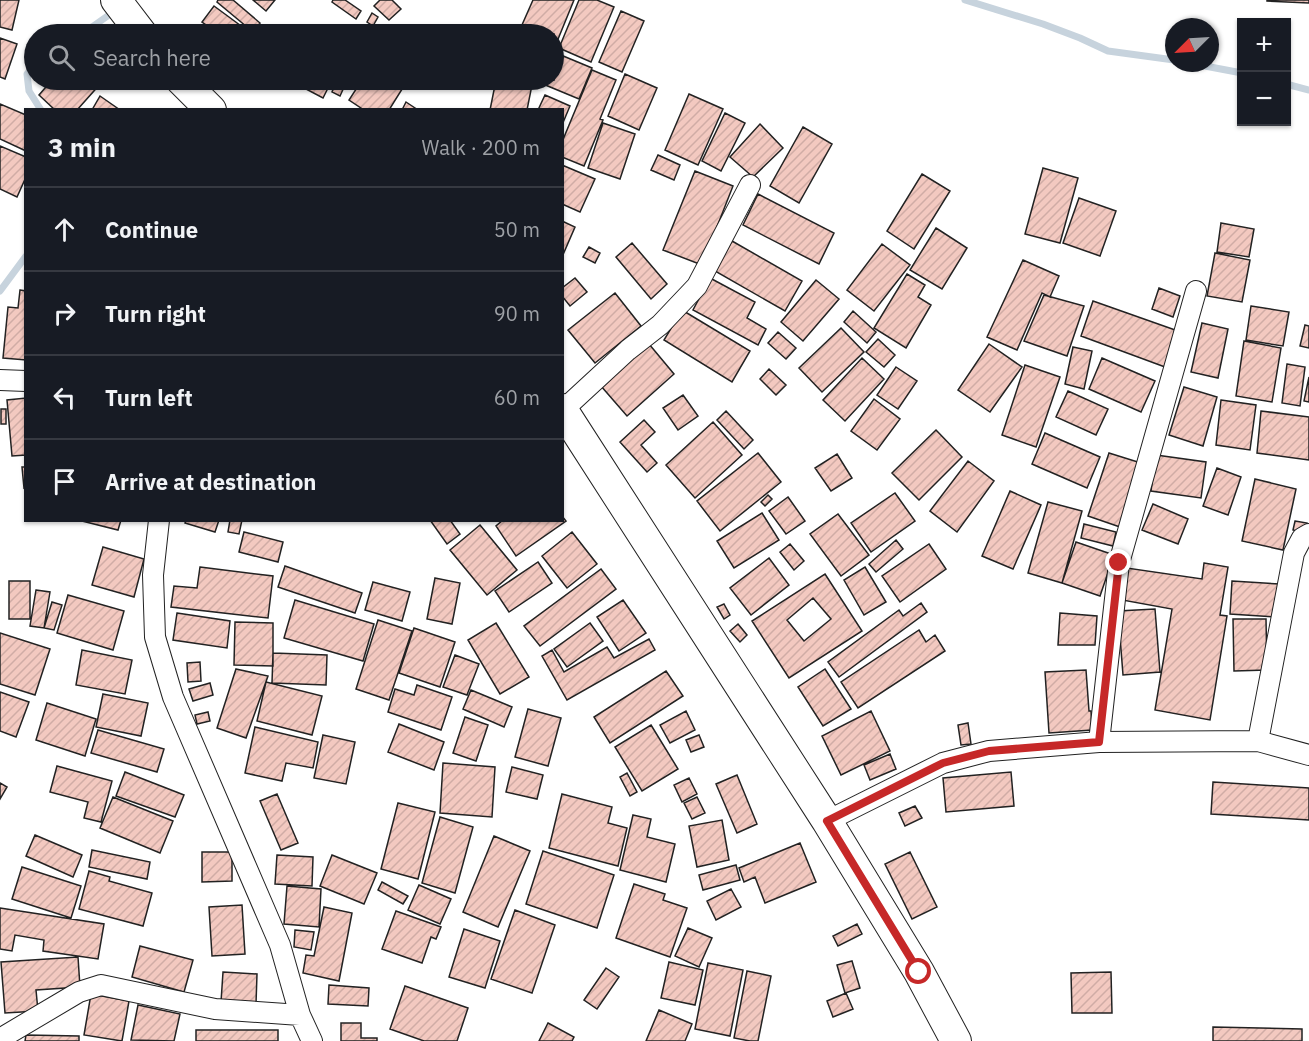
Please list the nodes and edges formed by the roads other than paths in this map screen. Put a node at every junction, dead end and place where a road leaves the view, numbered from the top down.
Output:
1 (191, 90) edge
2 (209, 108) edge
3 (750, 185) dead end
4 (1196, 291) dead end
5 (0, 380) edge
6 (24, 381) edge
7 (564, 409) edge
8 (564, 412) edge
9 (159, 522) edge
10 (1309, 534) edge
11 (1258, 741) junction
12 (1099, 742) junction
13 (1309, 755) edge
14 (827, 821) junction
15 (300, 1015) junction
16 (0, 1041) edge
17 (312, 1041) edge
18 (956, 1041) edge

1 - 2 main road
3 - 7 street
4 - 12 street
5 - 6 street
8 - 14 main road
9 - 15 street
10 - 11 street
11 - 12 street
11 - 13 street
12 - 14 street
14 - 18 main road
15 - 16 street
15 - 17 street

